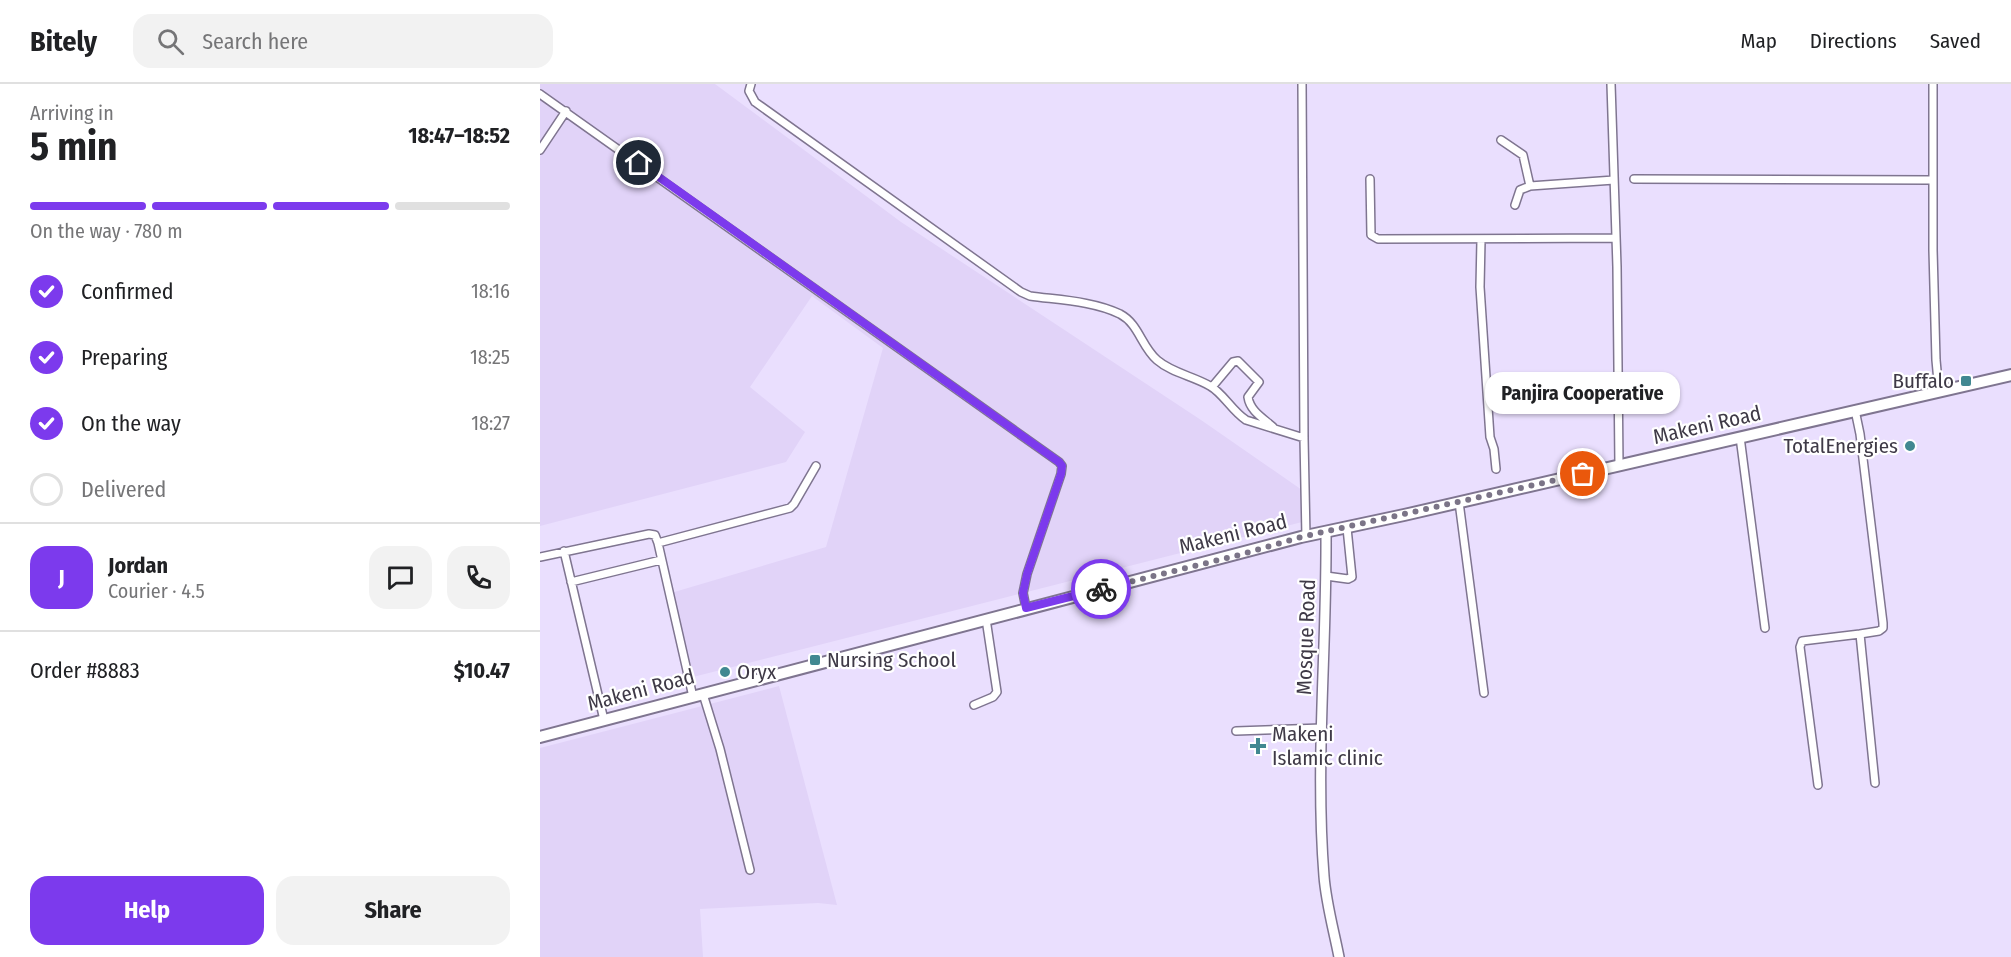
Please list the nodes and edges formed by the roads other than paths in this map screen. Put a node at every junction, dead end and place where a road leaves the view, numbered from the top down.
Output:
1 (750, 84) edge
2 (1302, 84) edge
3 (1611, 84) edge
4 (1933, 84) edge
5 (540, 94) edge
6 (566, 111) junction
7 (1501, 140) dead end
8 (540, 150) edge
9 (1370, 179) dead end
10 (1634, 179) dead end
11 (1614, 180) junction
12 (1932, 180) junction
13 (1530, 186) junction
14 (1515, 205) dead end
15 (1616, 238) junction
16 (1481, 240) junction
17 (2011, 375) edge
18 (1212, 387) junction
19 (1939, 392) junction
20 (1855, 410) junction
21 (1277, 429) junction
22 (1740, 437) junction
23 (1304, 438) junction
24 (816, 466) dead end
25 (1618, 466) junction
26 (1496, 469) dead end
27 (1459, 502) junction
28 (1347, 528) junction
29 (1326, 532) junction
30 (1306, 537) junction
31 (658, 543) junction
32 (564, 551) junction
33 (540, 557) edge
34 (661, 560) junction
35 (1326, 576) junction
36 (571, 582) junction
37 (1026, 608) junction
38 (986, 619) junction
39 (1765, 628) dead end
40 (1860, 634) junction
41 (1484, 693) dead end
42 (698, 696) junction
43 (974, 705) dead end
44 (604, 720) junction
45 (1322, 728) junction
46 (1236, 731) dead end
47 (540, 736) edge
48 (1875, 783) dead end
49 (1818, 784) dead end
50 (750, 870) dead end
51 (1340, 957) edge

1 - 18 street
2 - 23 street
3 - 11 street
4 - 12 street
5 - 6 street
6 - 8 street
6 - 37 street
7 - 13 street
9 - 16 street
10 - 12 street
11 - 13 street
11 - 15 street
12 - 19 street
13 - 14 street
15 - 16 street
15 - 25 street
16 - 26 street
17 - 19 main road, Makeni Road
18 - 21 street
18 - 21 street
19 - 20 main road, Makeni Road
20 - 22 main road, Makeni Road
20 - 40 street
21 - 23 street
22 - 25 main road, Makeni Road
22 - 39 street
23 - 30 street
24 - 31 street
25 - 27 main road, Makeni Road
27 - 28 main road, Makeni Road
27 - 41 street
28 - 29 main road, Makeni Road
28 - 35 street
29 - 30 main road, Makeni Road
29 - 35 street, Mosque Road
30 - 37 main road, Makeni Road
31 - 32 street
31 - 34 street
32 - 33 street
32 - 36 street
34 - 36 street
34 - 42 street
35 - 45 street, Mosque Road
36 - 44 street
37 - 38 main road, Makeni Road
38 - 42 main road, Makeni Road
38 - 43 street
40 - 48 street
40 - 49 street
42 - 44 main road, Makeni Road
42 - 50 street
44 - 47 main road, Makeni Road
45 - 46 street
45 - 51 street, Mosque Road

